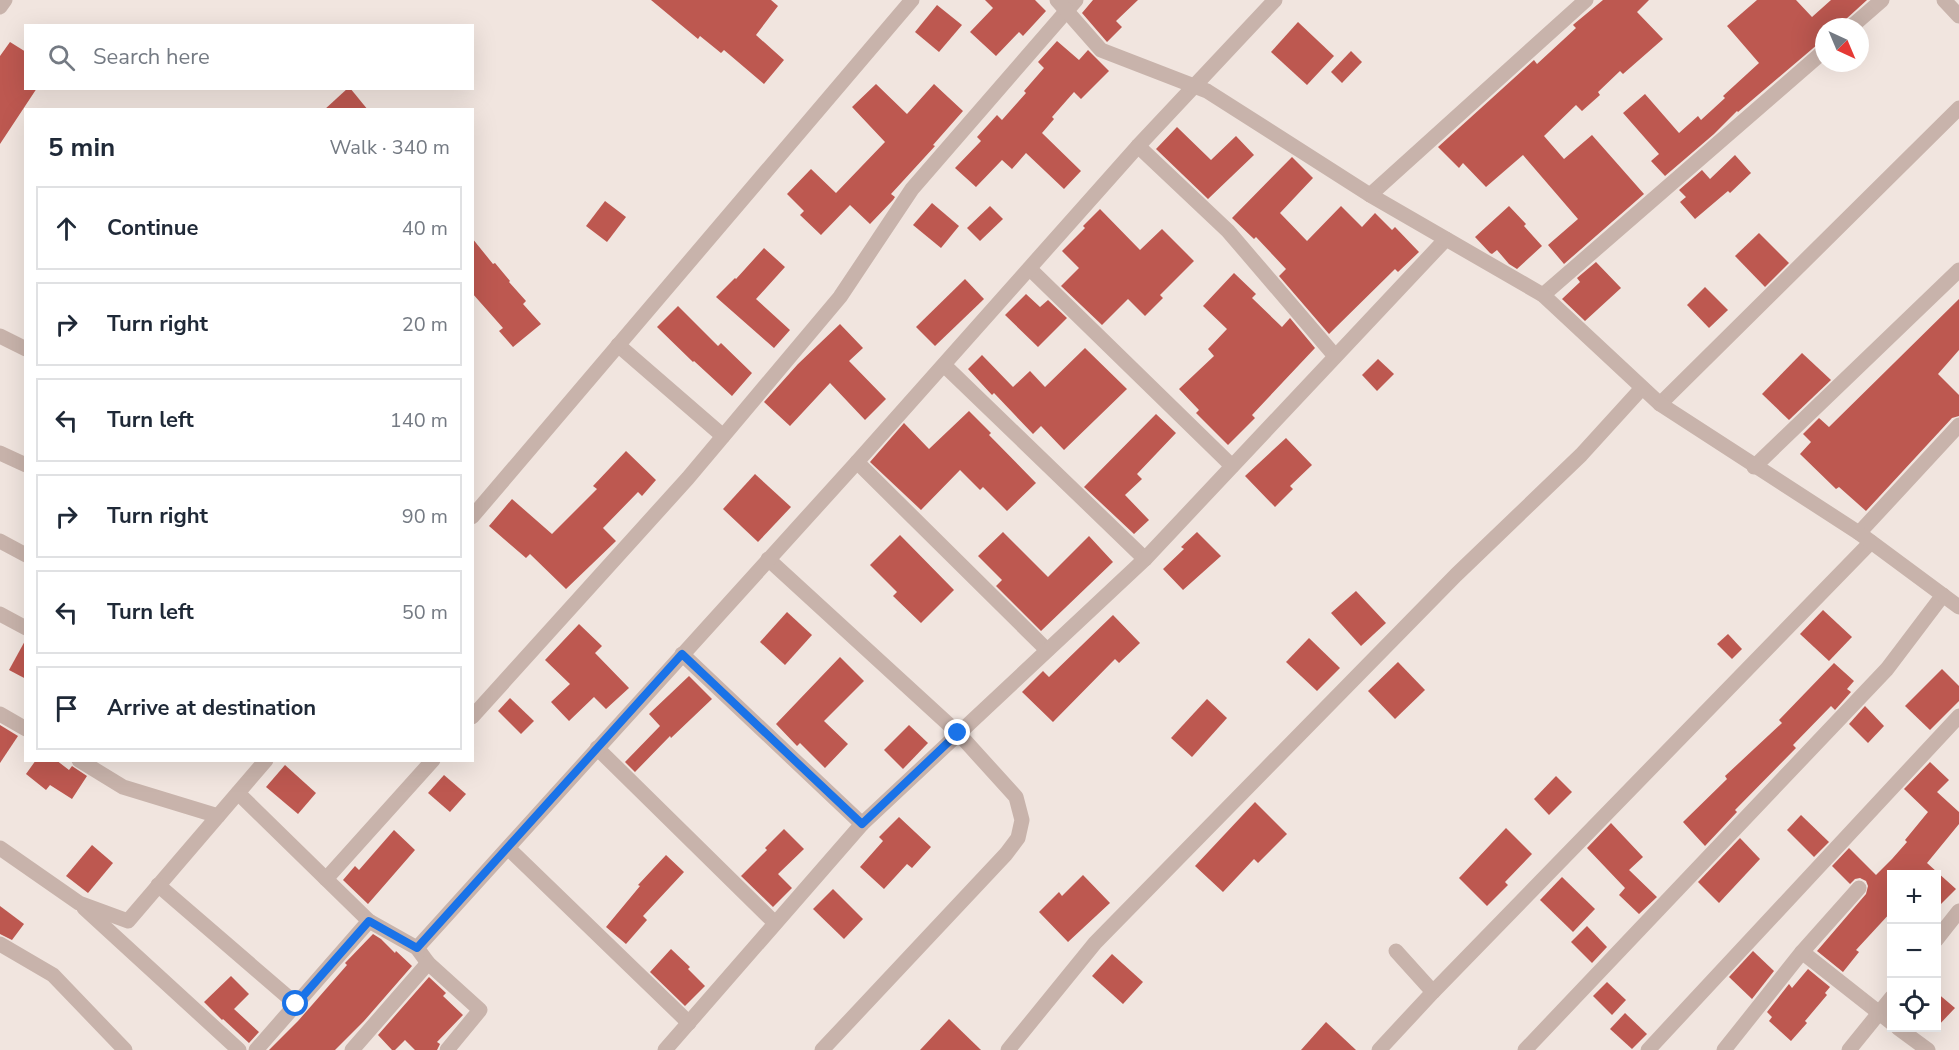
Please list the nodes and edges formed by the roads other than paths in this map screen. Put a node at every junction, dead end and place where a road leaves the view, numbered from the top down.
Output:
1 (5, 0) edge
2 (912, 0) edge
3 (1275, 0) edge
4 (1586, 0) edge
5 (1882, 0) edge
6 (1944, 0) edge
7 (1066, 4) edge
8 (0, 7) edge
9 (1959, 16) edge
10 (1861, 18) edge
11 (1815, 59) edge
12 (1194, 86) junction
13 (1959, 108) edge
14 (1138, 146) junction
15 (1370, 195) junction
16 (1446, 239) junction
17 (1030, 269) junction
18 (1959, 270) edge
19 (1543, 295) junction
20 (0, 336) edge
21 (618, 345) junction
22 (24, 348) edge
23 (1335, 356) junction
24 (944, 365) junction
25 (1642, 388) junction
26 (1660, 404) junction
27 (1959, 425) edge
28 (723, 436) junction
29 (0, 453) edge
30 (856, 462) junction
31 (24, 464) edge
32 (1232, 466) junction
33 (1754, 467) junction
34 (474, 515) edge
35 (1865, 538) junction
36 (0, 541) edge
37 (24, 554) edge
38 (768, 559) junction
39 (1145, 559) junction
40 (1943, 595) junction
41 (1959, 607) edge
42 (0, 614) edge
43 (24, 627) edge
44 (1047, 650) junction
45 (682, 654) junction
46 (0, 714) edge
47 (474, 715) edge
48 (1959, 716) edge
49 (24, 728) edge
50 (958, 733) junction
51 (597, 748) junction
52 (81, 762) edge
53 (264, 762) edge
54 (431, 762) edge
55 (238, 793) junction
56 (218, 816) junction
57 (862, 824) junction
58 (0, 848) edge
59 (508, 848) junction
60 (326, 879) junction
61 (158, 885) junction
62 (1859, 888) dead end
63 (79, 903) junction
64 (369, 921) junction
65 (1956, 921) edge
66 (776, 923) junction
67 (1941, 935) edge
68 (0, 944) edge
69 (417, 948) junction
70 (1396, 951) dead end
71 (1802, 952) junction
72 (428, 963) junction
73 (1432, 992) junction
74 (1887, 1003) edge
75 (296, 1004) junction
76 (1879, 1013) junction
77 (1887, 1019) edge
78 (689, 1023) junction
79 (1903, 1032) edge
80 (125, 1050) edge
81 (239, 1050) edge
82 (256, 1050) edge
83 (352, 1050) edge
84 (447, 1050) edge
85 (665, 1050) edge
86 (822, 1050) edge
87 (1008, 1050) edge
88 (1379, 1050) edge
89 (1525, 1050) edge
90 (1648, 1050) edge
91 (1724, 1050) edge
92 (1849, 1050) edge
93 (1928, 1050) edge

1 - 8 street
2 - 21 street
3 - 12 street
4 - 15 street
5 - 10 street
6 - 9 street
7 - 12 street
7 - 28 street
11 - 19 street
12 - 14 street
12 - 15 street
13 - 26 street
14 - 17 street
14 - 23 street
15 - 16 street
16 - 19 street
16 - 23 street
17 - 24 street
17 - 32 street
18 - 33 street
19 - 25 street
20 - 22 street
21 - 28 street
21 - 34 street
23 - 32 street
24 - 30 street
24 - 39 street
25 - 26 street
25 - 87 street
26 - 33 street
27 - 35 street
28 - 47 street
29 - 31 street
30 - 38 street
30 - 44 street
32 - 39 street
33 - 35 street
35 - 40 street
35 - 73 street
36 - 37 street
38 - 45 street
38 - 50 street
39 - 44 street
40 - 41 street
40 - 89 street
42 - 43 street
44 - 50 street
45 - 51 street
45 - 57 street
46 - 49 street
48 - 90 street
50 - 57 street
50 - 86 street
51 - 59 street
51 - 66 street
52 - 56 street
53 - 55 street
54 - 60 street
55 - 56 street
55 - 60 street
56 - 61 street
57 - 66 street
58 - 63 street
59 - 69 street
59 - 78 street
60 - 64 street
61 - 63 street
61 - 75 street
62 - 71 street
63 - 81 street
64 - 69 street
64 - 75 street
65 - 67 street
66 - 78 street
68 - 80 street
69 - 72 street
70 - 73 street
71 - 76 street
71 - 91 street
72 - 83 street
72 - 84 street
73 - 88 street
74 - 76 street
75 - 82 street
76 - 77 street
76 - 92 street
78 - 85 street
79 - 93 street

